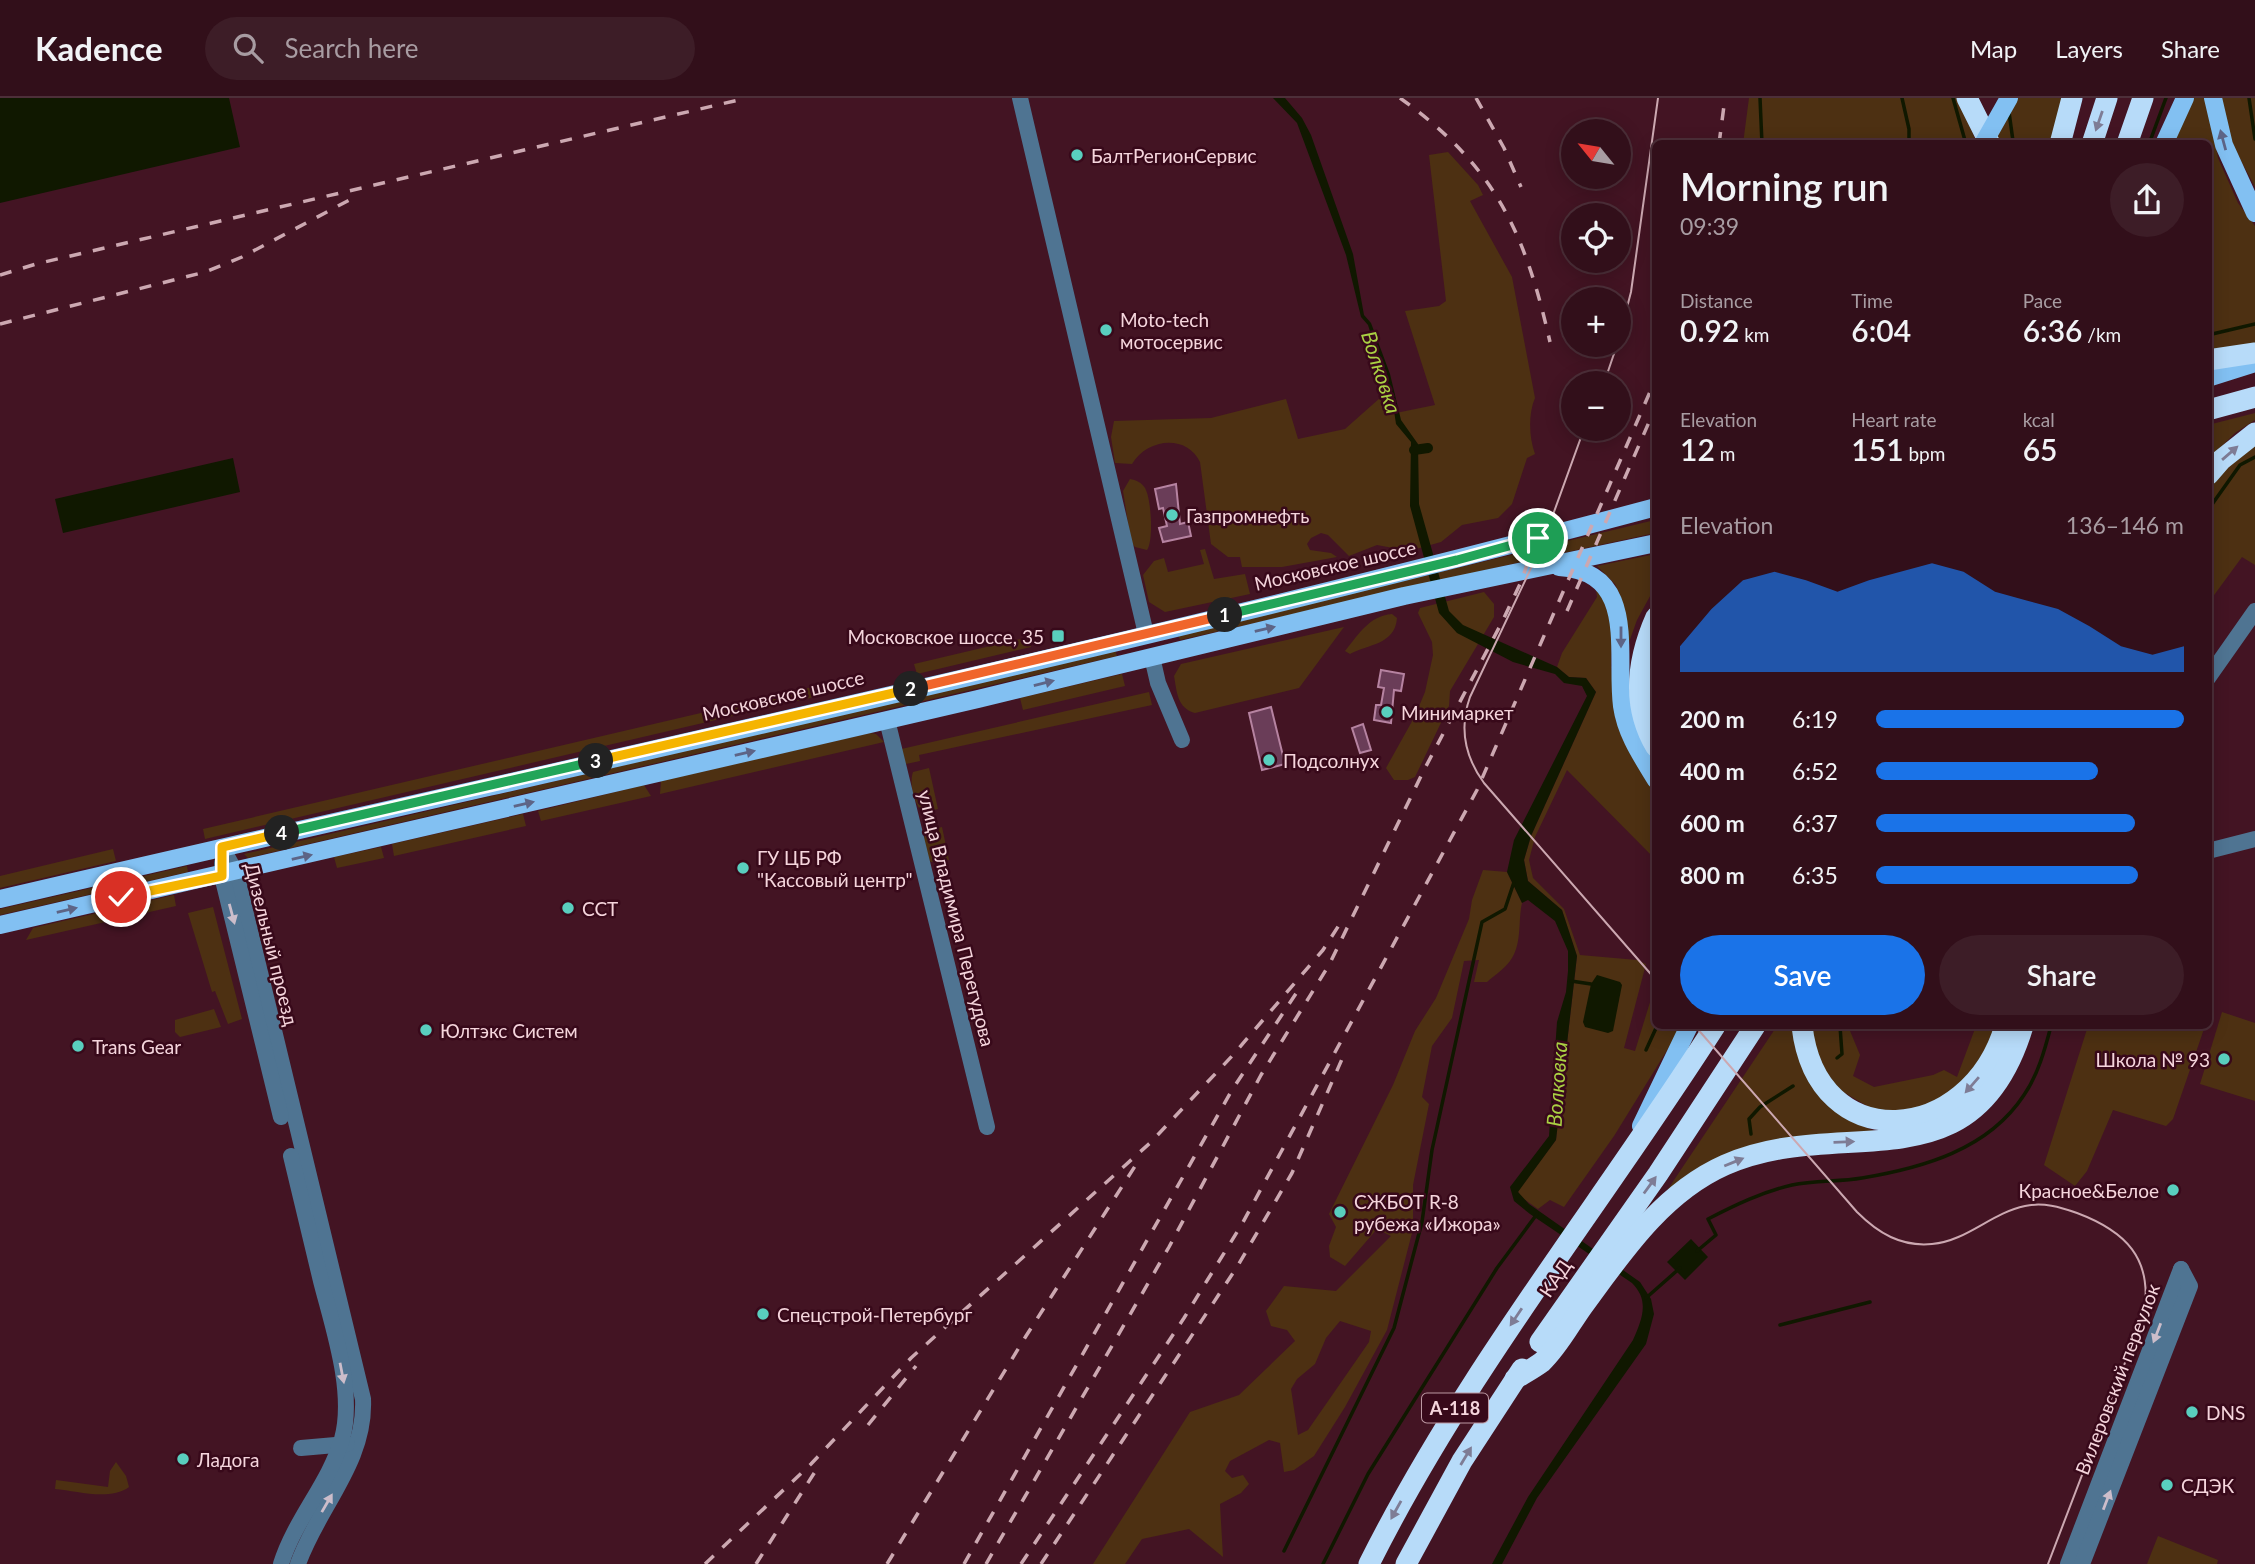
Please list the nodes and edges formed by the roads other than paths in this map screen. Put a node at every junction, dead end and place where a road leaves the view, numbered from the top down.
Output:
1 (1020, 98) edge
2 (1967, 98) edge
3 (2009, 98) edge
4 (2072, 98) edge
5 (2107, 98) edge
6 (2143, 98) edge
7 (2185, 98) edge
8 (2215, 104) edge
9 (1985, 140) edge
10 (1988, 140) edge
11 (2061, 140) edge
12 (2093, 140) edge
13 (2128, 140) edge
14 (2166, 140) edge
15 (2235, 171) junction
16 (2255, 199) edge
17 (2255, 214) edge
18 (2255, 354) edge
19 (2212, 359) edge
20 (2255, 363) edge
21 (2212, 376) edge
22 (2255, 397) edge
23 (2212, 409) edge
24 (2255, 433) edge
25 (2212, 470) edge
26 (1652, 508) edge
27 (1652, 543) edge
28 (1549, 566) junction
29 (2255, 611) edge
30 (1652, 627) edge
31 (1146, 634) junction
32 (1152, 657) junction
33 (2212, 672) edge
34 (887, 720) junction
35 (1182, 740) dead end
36 (1652, 740) edge
37 (1652, 773) edge
38 (2255, 839) edge
39 (222, 847) junction
40 (2212, 850) edge
41 (229, 874) junction
42 (0, 898) edge
43 (0, 925) edge
44 (1687, 1029) edge
45 (1713, 1029) edge
46 (1753, 1029) edge
47 (1803, 1029) edge
48 (2004, 1029) edge
49 (2022, 1029) edge
50 (987, 1127) dead end
51 (1630, 1152) junction
52 (1617, 1245) junction
53 (340, 1444) junction
54 (358, 1444) junction
55 (301, 1448) dead end
56 (281, 1564) edge
57 (299, 1564) edge
58 (1369, 1564) edge
59 (1406, 1564) edge
60 (2068, 1564) edge
61 (2082, 1564) edge

1 - 31 street
2 - 10 highway
3 - 9 main road, bridge
4 - 11 highway
5 -> 12 highway
6 - 13 highway
7 - 14 main road
15 -> 8 main road
15 - 16 main road
15 - 17 main road
18 - 19 highway
20 - 21 main road
22 - 23 highway
25 -> 24 highway
26 - 31 main road, Московское шоссе
27 - 28 main road
32 -> 28 main road
28 -> 37 main road
29 - 33 street
30 - 36 highway
31 - 32 main road
31 - 39 main road, Московское шоссе
34 -> 32 main road
32 - 35 street
41 -> 34 main road
34 - 50 street, улица Владимира Перегудова
38 - 40 street
39 - 41 street, Дизельный проезд
39 - 42 main road, Московское шоссе
43 -> 41 main road
41 -> 53 street, Дизельный проезд
41 - 54 street, Дизельный проезд
44 - 51 main road
45 - 51 highway, КАД / А-118
52 -> 46 highway
48 -> 47 highway
52 -> 49 highway
51 -> 58 highway, КАД / А-118
59 -> 52 highway, А-118
53 - 54 street
53 - 55 street
53 - 56 street, Дизельный проезд
57 -> 54 street, Дизельный проезд
61 -> 60 street, Вилеровский переулок

